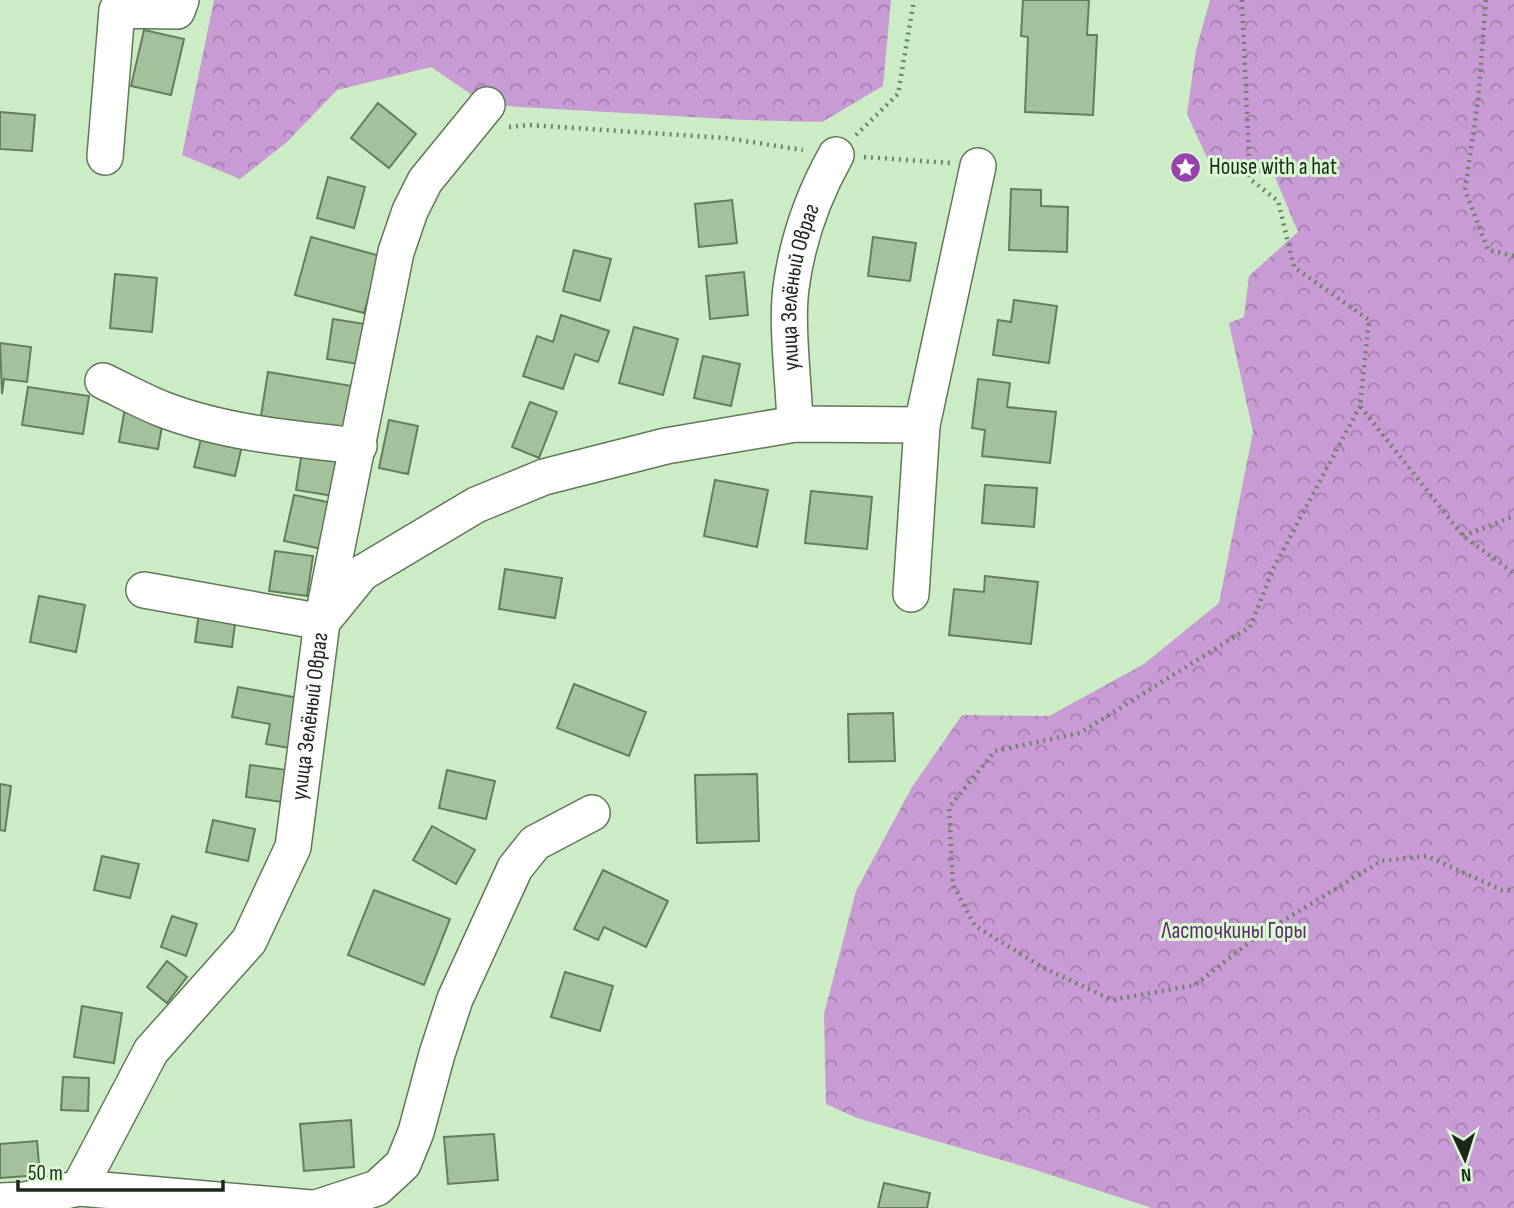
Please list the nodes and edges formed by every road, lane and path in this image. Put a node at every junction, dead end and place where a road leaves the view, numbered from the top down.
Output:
1 (180, 0) edge
2 (914, 0) edge
3 (1242, 0) edge
4 (1486, 0) edge
5 (477, 118) joint
6 (836, 155) junction
7 (104, 157) dead end
8 (978, 166) joint
9 (1514, 256) edge
10 (103, 381) dead end
11 (1360, 406) junction
12 (795, 424) junction
13 (922, 425) junction
14 (359, 446) junction
15 (1514, 516) edge
16 (1463, 536) junction
17 (1514, 573) edge
18 (144, 590) dead end
19 (911, 594) dead end
20 (322, 622) junction
21 (592, 813) dead end
22 (1514, 890) edge
23 (79, 1188) junction
24 (0, 1201) edge
25 (314, 1208) edge

1 - 7 street
2 - 6 path
3 - 11 path
4 - 9 path
5 - 6 path
5 - 14 street
6 - 8 path
6 - 12 street, улица Зелёный Овраг
8 - 13 street
10 - 14 street
11 - 16 path
11 - 22 path
12 - 13 street, улица Зелёный Овраг
12 - 20 street, улица Зелёный Овраг
13 - 19 street
14 - 20 street
15 - 16 path
16 - 17 path
18 - 20 street
20 - 23 street, улица Зелёный Овраг
21 - 25 street
23 - 24 street
23 - 25 street

